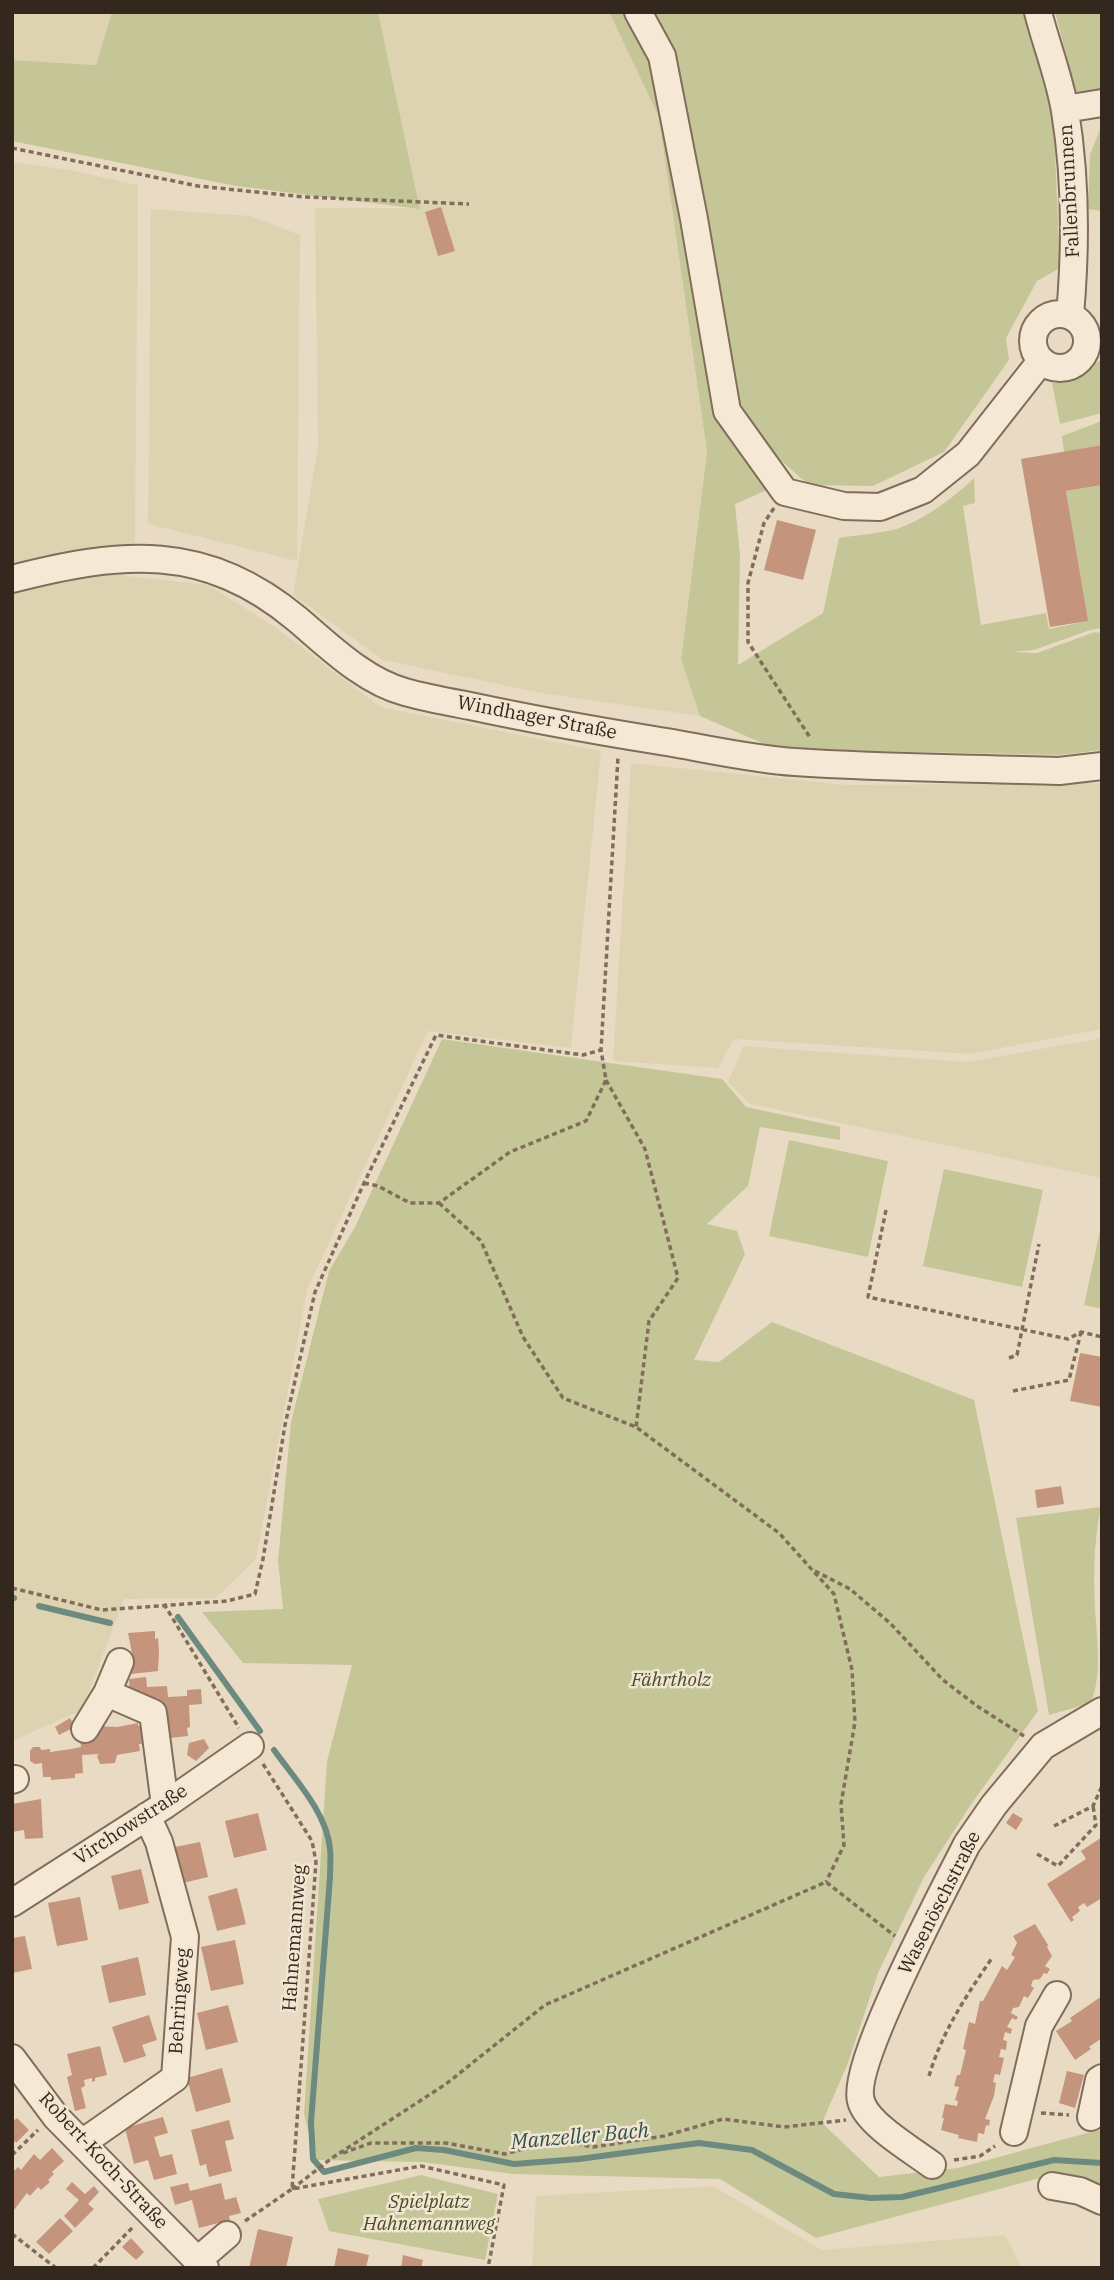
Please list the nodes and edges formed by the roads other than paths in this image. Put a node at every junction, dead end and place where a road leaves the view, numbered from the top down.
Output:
1 (638, 12) edge
2 (1038, 12) edge
3 (1102, 103) edge
4 (1065, 109) junction
5 (1070, 315) junction
6 (1094, 340) edge
7 (1041, 361) junction
8 (12, 579) edge
9 (1102, 766) edge
10 (121, 1662) dead end
11 (107, 1693) junction
12 (1102, 1711) edge
13 (85, 1729) dead end
14 (250, 1746) road end
15 (156, 1811) junction
16 (12, 1903) edge
17 (1057, 1995) dead end
18 (12, 2057) edge
19 (1102, 2078) edge
20 (1091, 2117) dead end
21 (1014, 2132) dead end
22 (82, 2143) junction
23 (932, 2165) dead end
24 (1052, 2186) dead end
25 (1102, 2200) edge
26 (227, 2235) road end
27 (202, 2264) edge

1 - 7 street
2 - 4 street, Fallenbrunnen
3 - 4 street, Fallenbrunnen
4 - 5 street, Fallenbrunnen
5 - 6 street
5 - 7 street
6 - 7 street
8 - 9 street, Windhager Straße
10 - 11 street
11 - 13 street
11 - 15 street
12 - 23 street, Wasenöschstraße
14 - 15 street, Virchowstraße
15 - 16 street, Virchowstraße
15 - 22 street, Behringweg
17 - 21 street
18 - 22 street, Robert-Koch-Straße
19 - 20 street
22 - 27 street, Robert-Koch-Straße
24 - 25 street
26 - 27 street, Robert-Koch-Straße

